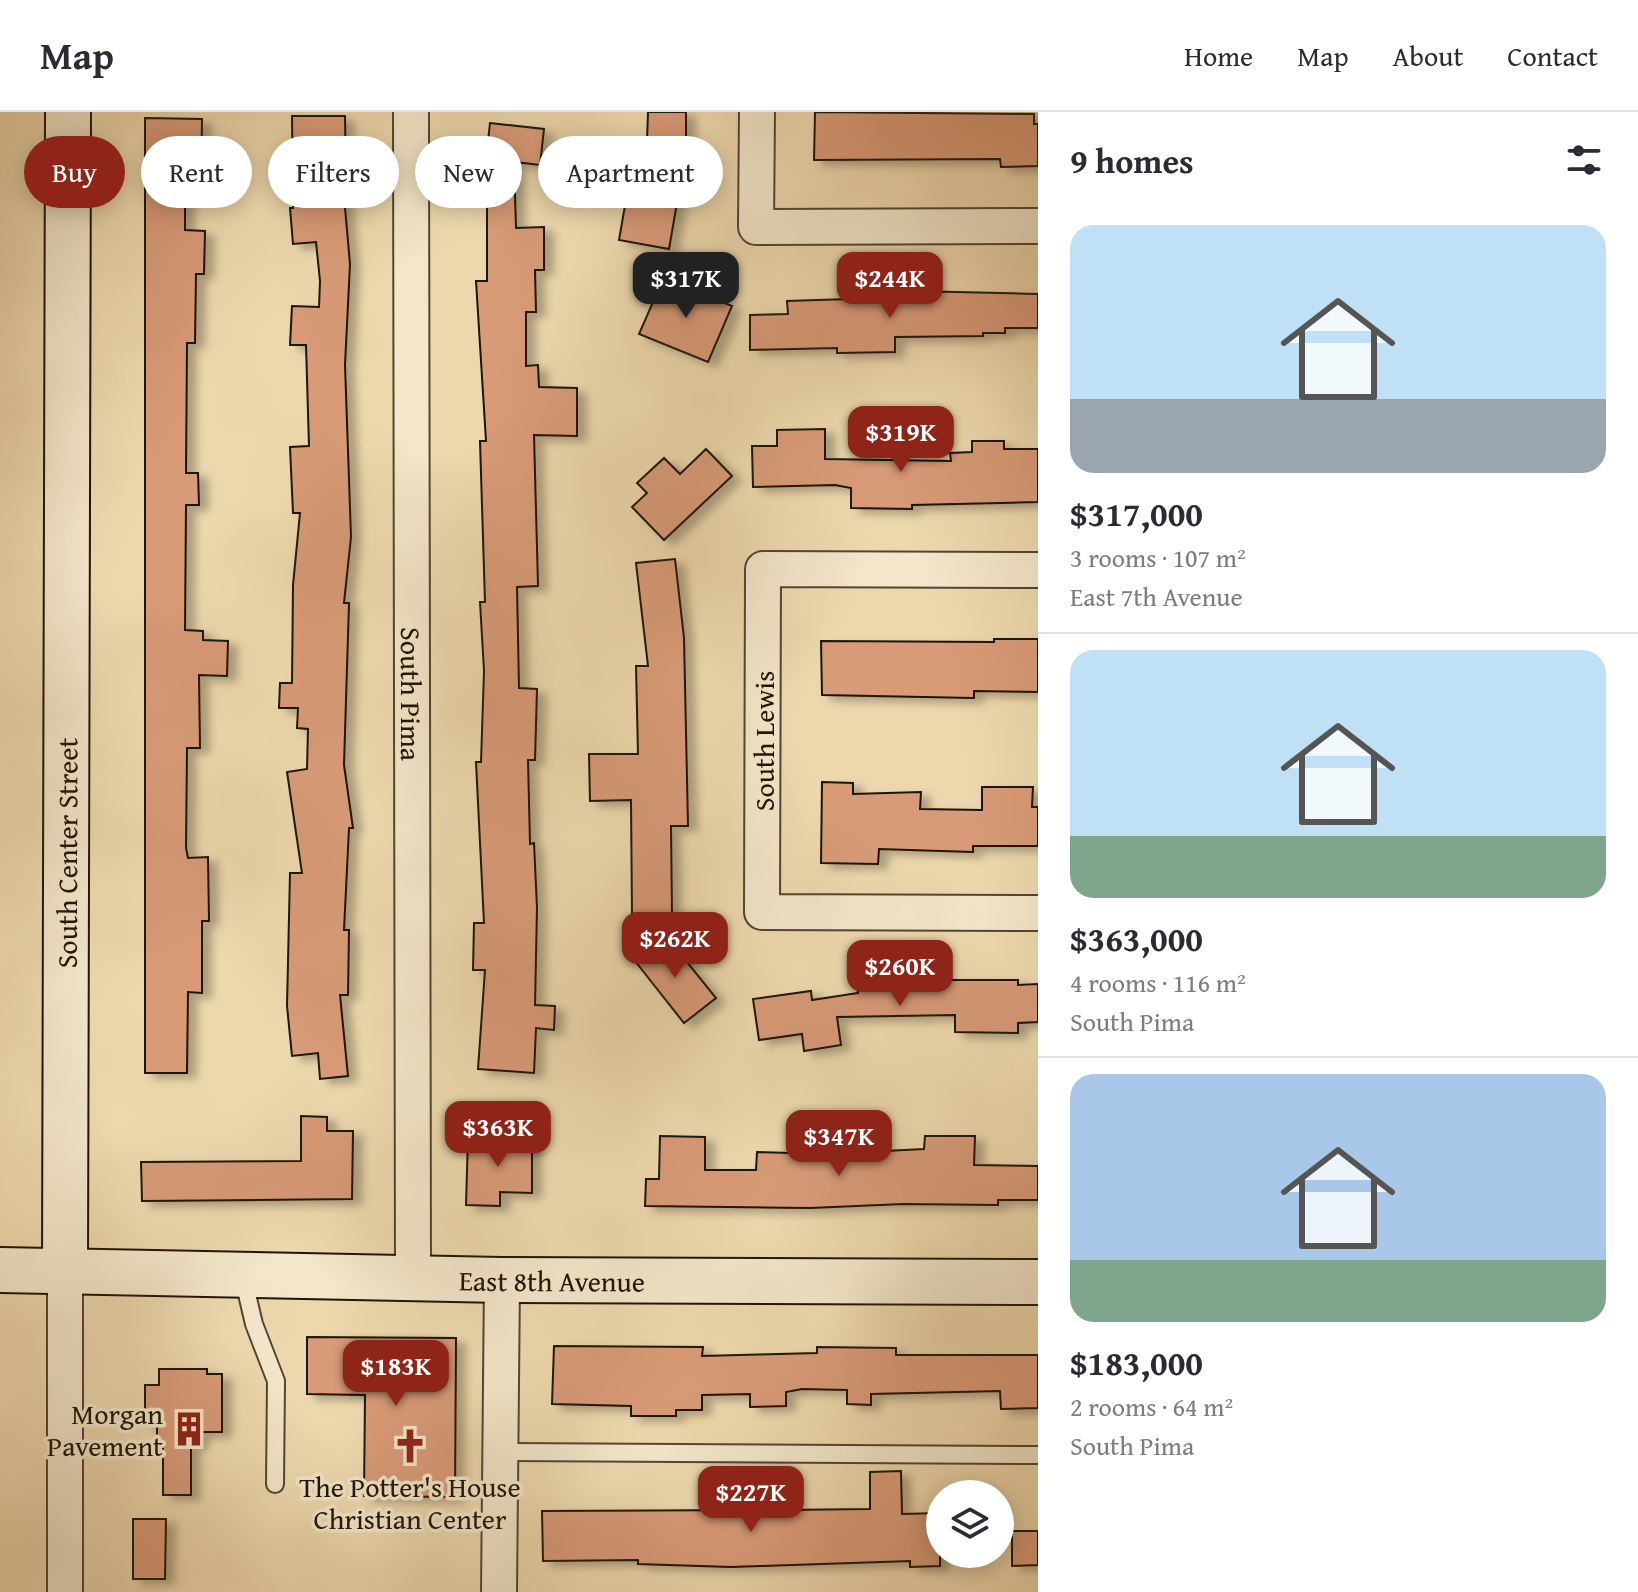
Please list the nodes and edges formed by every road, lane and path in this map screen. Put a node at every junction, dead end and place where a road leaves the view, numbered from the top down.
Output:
1 (68, 112) edge
2 (411, 112) edge
3 (757, 112) edge
4 (1038, 226) edge
5 (1038, 570) edge
6 (1038, 913) edge
7 (0, 1270) edge
8 (65, 1271) junction
9 (243, 1275) junction
10 (413, 1277) junction
11 (502, 1280) junction
12 (1038, 1282) edge
13 (499, 1452) junction
14 (1038, 1455) edge
15 (275, 1484) dead end
16 (65, 1592) edge
17 (499, 1592) edge

1 - 8 street, South Center Street
2 - 10 street, South Pima
3 - 4 street
5 - 6 street, South Lewis
7 - 8 street, East 8th Avenue
8 - 9 street, East 8th Avenue
8 - 16 street, South Center Street
9 - 10 street, East 8th Avenue
9 - 15 lane
10 - 11 street, East 8th Avenue
11 - 12 street, East 8th Avenue
11 - 13 street
13 - 14 lane
13 - 17 street

